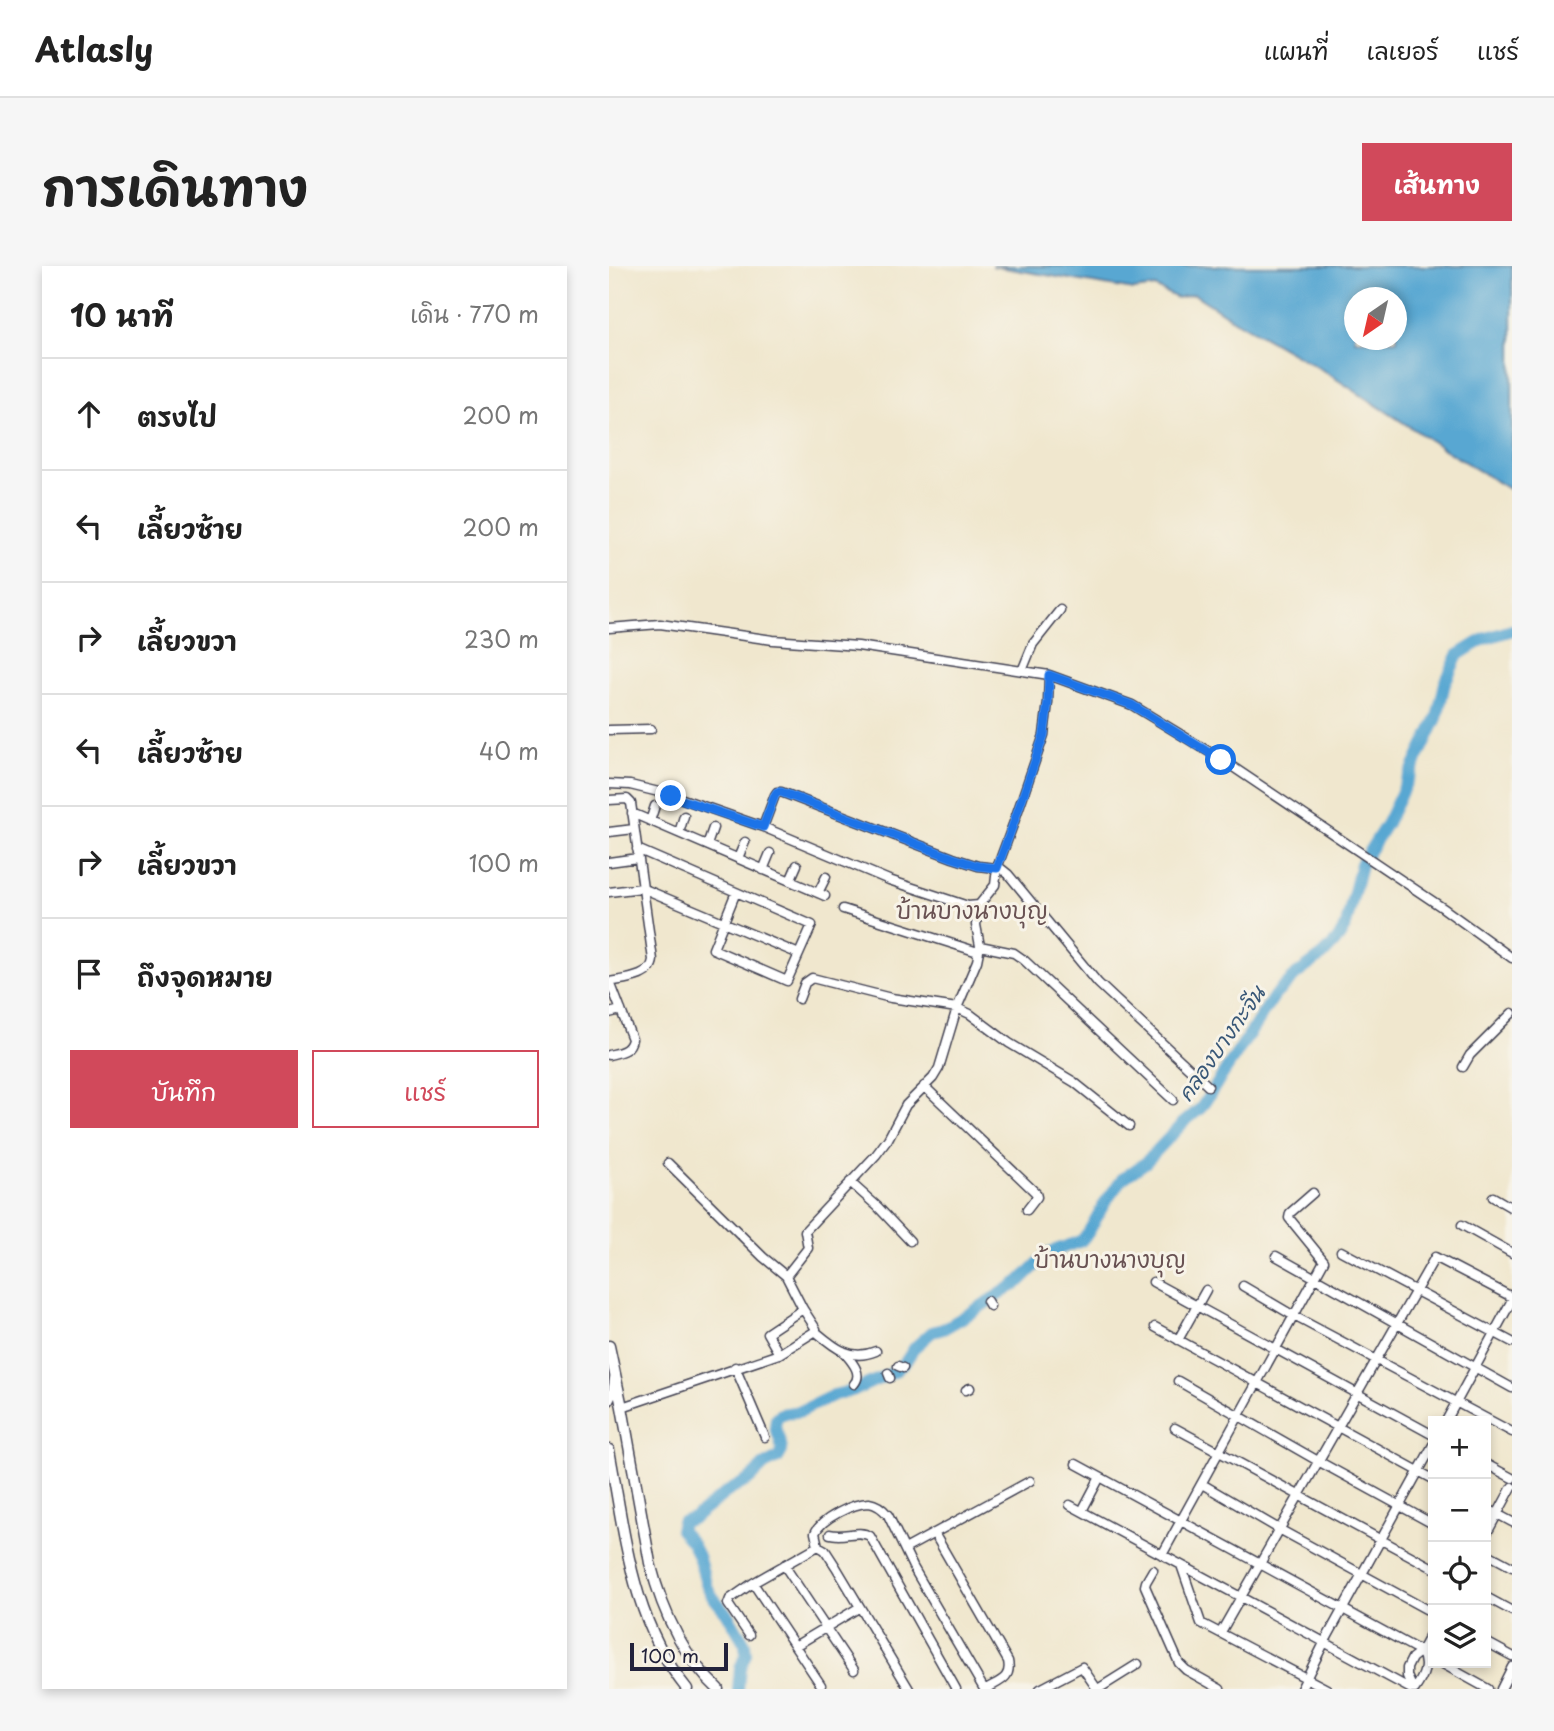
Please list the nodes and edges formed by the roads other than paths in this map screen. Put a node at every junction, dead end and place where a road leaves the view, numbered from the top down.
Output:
1 (1061, 610) dead end
2 (609, 628) edge
3 (1022, 671) junction
4 (1049, 675) junction
5 (651, 729) dead end
6 (609, 730) edge
7 (609, 784) edge
8 (609, 800) edge
9 (655, 806) dead end
10 (632, 813) junction
11 (684, 816) dead end
12 (650, 821) junction
13 (763, 827) junction
14 (713, 828) dead end
15 (634, 830) junction
16 (609, 832) edge
17 (679, 833) junction
18 (745, 842) dead end
19 (707, 845) junction
20 (637, 853) junction
21 (770, 853) dead end
22 (738, 858) junction
23 (609, 862) edge
24 (797, 865) dead end
25 (998, 867) junction
26 (763, 870) junction
27 (826, 877) dead end
28 (790, 881) junction
29 (642, 888) junction
30 (609, 892) edge
31 (736, 892) junction
32 (979, 905) junction
33 (843, 909) dead end
34 (723, 922) junction
35 (979, 949) junction
36 (799, 954) junction
37 (1512, 958) edge
38 (609, 982) edge
39 (799, 999) dead end
40 (957, 1009) junction
41 (621, 1010) junction
42 (609, 1013) edge
43 (1512, 1013) edge
44 (609, 1055) edge
45 (1463, 1067) dead end
46 (924, 1086) junction
47 (1208, 1086) dead end
48 (1173, 1100) dead end
49 (1129, 1126) dead end
50 (668, 1163) dead end
51 (850, 1182) junction
52 (1313, 1193) dead end
53 (1493, 1197) dead end
54 (1512, 1208) edge
55 (1027, 1210) dead end
56 (1462, 1226) dead end
57 (910, 1241) dead end
58 (1341, 1251) dead end
59 (1512, 1253) edge
60 (1276, 1255) dead end
61 (786, 1276) junction
62 (1315, 1278) junction
63 (1153, 1282) dead end
64 (1243, 1286) dead end
65 (1206, 1290) dead end
66 (1416, 1290) junction
67 (1512, 1299) edge
68 (1196, 1307) junction
69 (803, 1309) junction
70 (1294, 1316) junction
71 (1397, 1325) junction
72 (1155, 1327) dead end
73 (815, 1331) junction
74 (1494, 1333) junction
75 (1178, 1340) junction
76 (1512, 1342) edge
77 (609, 1346) edge
78 (1276, 1350) junction
79 (843, 1351) junction
80 (876, 1351) dead end
81 (779, 1354) junction
82 (1377, 1359) junction
83 (735, 1367) junction
84 (1475, 1368) junction
85 (614, 1376) junction
86 (1178, 1381) dead end
87 (1257, 1383) junction
88 (854, 1384) dead end
89 (1512, 1388) edge
90 (1357, 1393) junction
91 (609, 1401) edge
92 (1456, 1402) junction
93 (622, 1406) junction
94 (1239, 1416) junction
95 (1449, 1416) edge
96 (1338, 1427) junction
97 (1175, 1428) dead end
98 (1428, 1432) edge
99 (1512, 1432) edge
100 (765, 1437) dead end
101 (609, 1450) edge
102 (1219, 1453) junction
103 (1428, 1454) edge
104 (1318, 1461) junction
105 (1076, 1464) dead end
106 (1491, 1467) edge
107 (1419, 1471) junction
108 (1428, 1476) edge
109 (1100, 1477) junction
110 (1512, 1478) edge
111 (1030, 1481) dead end
112 (1202, 1484) junction
113 (1512, 1487) edge
114 (1299, 1495) junction
115 (1070, 1505) dead end
116 (1400, 1506) junction
117 (1082, 1511) junction
118 (1491, 1511) edge
119 (1497, 1514) junction
120 (1181, 1521) junction
121 (1428, 1521) edge
122 (1512, 1522) edge
123 (1491, 1525) edge
124 (1279, 1529) junction
125 (934, 1533) junction
126 (830, 1534) dead end
127 (1381, 1540) junction
128 (817, 1546) junction
129 (905, 1549) junction
130 (1162, 1555) junction
131 (1491, 1556) edge
132 (1260, 1563) junction
133 (1181, 1565) junction
134 (784, 1566) junction
135 (1428, 1566) edge
136 (1512, 1567) edge
137 (1153, 1570) dead end
138 (1362, 1575) junction
139 (753, 1583) junction
140 (1240, 1598) junction
141 (1491, 1600) edge
142 (860, 1607) junction
143 (1342, 1609) junction
144 (1428, 1610) edge
145 (1512, 1611) edge
146 (826, 1628) junction
147 (1220, 1632) junction
148 (749, 1635) dead end
149 (1428, 1637) edge
150 (1324, 1643) junction
151 (1491, 1645) edge
152 (795, 1646) junction
153 (1420, 1651) junction
154 (1428, 1655) edge
155 (1512, 1656) edge
156 (1138, 1664) dead end
157 (1512, 1667) edge
158 (1449, 1668) edge
159 (854, 1670) dead end
160 (1306, 1678) junction
161 (821, 1685) dead end
162 (1477, 1686) edge
163 (1046, 1688) edge
164 (687, 1689) edge
165 (718, 1689) edge
166 (909, 1689) edge
167 (956, 1689) edge
168 (985, 1689) edge
169 (1097, 1689) edge
170 (1220, 1689) edge
171 (1301, 1689) edge
172 (1327, 1689) edge
173 (1413, 1689) edge
174 (1487, 1689) edge
175 (1501, 1689) edge

1 - 3 street
2 - 3 street
3 - 4 street
4 - 25 street
4 - 37 street
5 - 6 street
7 - 13 street
8 - 10 street
9 - 12 street
10 - 12 street
10 - 15 street
11 - 17 street
12 - 17 street
13 - 25 street
13 - 32 street
14 - 19 street
15 - 16 street
15 - 20 street
17 - 19 street
18 - 22 street
19 - 22 street
20 - 23 street
20 - 29 street
20 - 31 street
21 - 26 street
22 - 26 street
24 - 28 street
25 - 32 street
25 - 47 street
26 - 28 street
27 - 28 street
29 - 30 street
29 - 34 street
29 - 38 street
31 - 34 street
31 - 36 street
32 - 35 street
33 - 35 street
34 - 36 street
34 - 36 street
35 - 40 street
35 - 48 street
38 - 41 street
39 - 40 street
40 - 46 street
40 - 49 street
41 - 42 street
41 - 44 street
43 - 45 street
46 - 51 street
46 - 55 street
50 - 61 street
51 - 57 street
51 - 61 street
52 - 62 street
53 - 54 street
56 - 59 street
58 - 66 street
60 - 62 street
61 - 69 street
62 - 70 street
62 - 71 street
63 - 68 street
64 - 70 street
65 - 68 street
66 - 67 street
66 - 71 street
66 - 74 street
67 - 74 street
68 - 75 street
68 - 78 street
69 - 73 street
69 - 81 street
70 - 78 street
70 - 82 street
71 - 82 street
71 - 84 street
72 - 75 street
73 - 79 street
73 - 81 street
74 - 76 street
74 - 84 street
75 - 87 street
77 - 85 main road
78 - 87 street
78 - 90 street
79 - 80 street
79 - 88 street
81 - 83 street
82 - 90 street
82 - 92 street
83 - 93 street
83 - 100 street
84 - 89 street
84 - 92 street
85 - 91 street
85 - 93 main road
86 - 94 street
87 - 94 street
87 - 96 street
90 - 96 street
90 - 98 street
92 - 95 street
92 - 99 street
93 - 165 main road
94 - 102 street
94 - 104 street
96 - 104 street
96 - 107 street
97 - 102 street
101 - 164 main road
102 - 112 street
102 - 114 street
103 - 107 street
104 - 114 street
104 - 116 street
105 - 109 street
106 - 110 street
107 - 108 street
107 - 116 street
109 - 117 street
109 - 120 street
111 - 125 street
112 - 120 street
112 - 124 street
113 - 119 street
114 - 124 street
114 - 127 street
115 - 117 street
116 - 121 street
116 - 127 street
117 - 130 street
118 - 119 street
119 - 122 street
119 - 123 street
120 - 130 street
120 - 132 street
124 - 132 street
124 - 138 street
125 - 129 street
125 - 168 street
126 - 167 street
127 - 135 street
127 - 138 street
128 - 129 street
128 - 134 street
128 - 142 street
129 - 168 street
130 - 133 street
131 - 136 street
132 - 140 street
132 - 143 street
133 - 140 street
133 - 147 street
134 - 139 street
134 - 146 street
137 - 170 street
138 - 143 street
138 - 144 street
139 - 148 street
139 - 152 street
140 - 147 street
140 - 150 street
141 - 145 street
142 - 146 street
142 - 166 street
143 - 150 street
143 - 153 street
146 - 152 street
146 - 159 street
147 - 160 street
149 - 153 street
150 - 160 street
150 - 173 street
151 - 155 street
152 - 161 street
153 - 154 street
153 - 173 street
153 - 173 street
156 - 169 street
157 - 175 street
158 - 162 street
160 - 171 street
160 - 172 street
162 - 174 street
163 - 169 street

